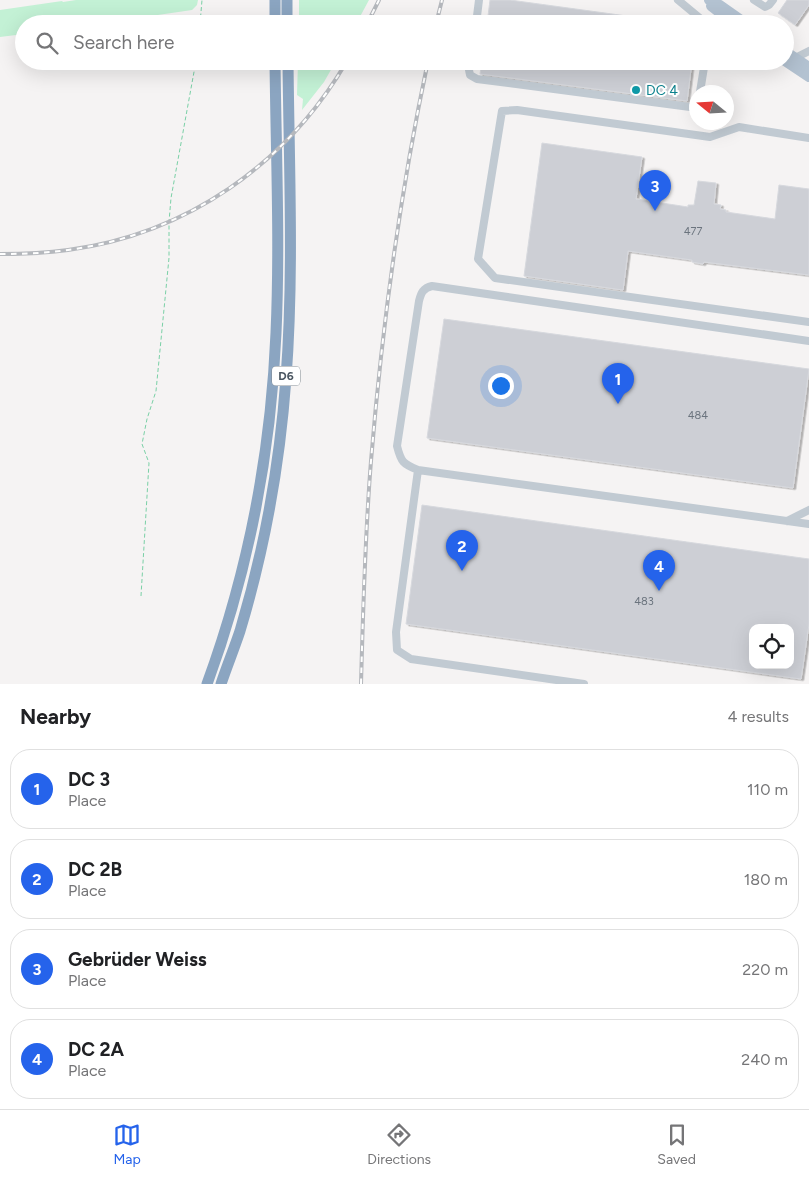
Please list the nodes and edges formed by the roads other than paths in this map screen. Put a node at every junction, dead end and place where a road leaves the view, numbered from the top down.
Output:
1 (275, 0) edge
2 (287, 0) edge
3 (479, 0) edge
4 (678, 0) edge
5 (707, 0) edge
6 (754, 0) edge
7 (773, 0) edge
8 (275, 15) edge
9 (288, 15) edge
10 (477, 15) edge
11 (696, 15) edge
12 (723, 15) edge
13 (734, 15) edge
14 (809, 51) edge
15 (794, 57) edge
16 (794, 61) edge
17 (794, 63) edge
18 (809, 67) edge
19 (275, 70) edge
20 (288, 70) edge
21 (469, 70) edge
22 (704, 70) edge
23 (809, 77) edge
24 (701, 85) edge
25 (689, 107) edge
26 (809, 138) edge
27 (809, 322) edge
28 (809, 341) edge
29 (418, 470) junction
30 (809, 510) edge
31 (787, 521) junction
32 (809, 524) edge
33 (207, 684) edge
34 (221, 684) edge
35 (584, 684) edge

1 - 8 highway
2 - 9 highway
3 - 10 lane
4 - 11 lane
5 - 12 main road
5 - 13 main road
6 - 7 lane
14 - 15 lane
16 - 18 main road
17 - 23 main road
19 - 33 highway, D6
20 - 34 highway, D6
21 - 25 lane
22 - 24 lane
26 - 27 lane
28 - 29 lane
29 - 31 lane
29 - 35 lane
30 - 31 lane
31 - 32 lane

